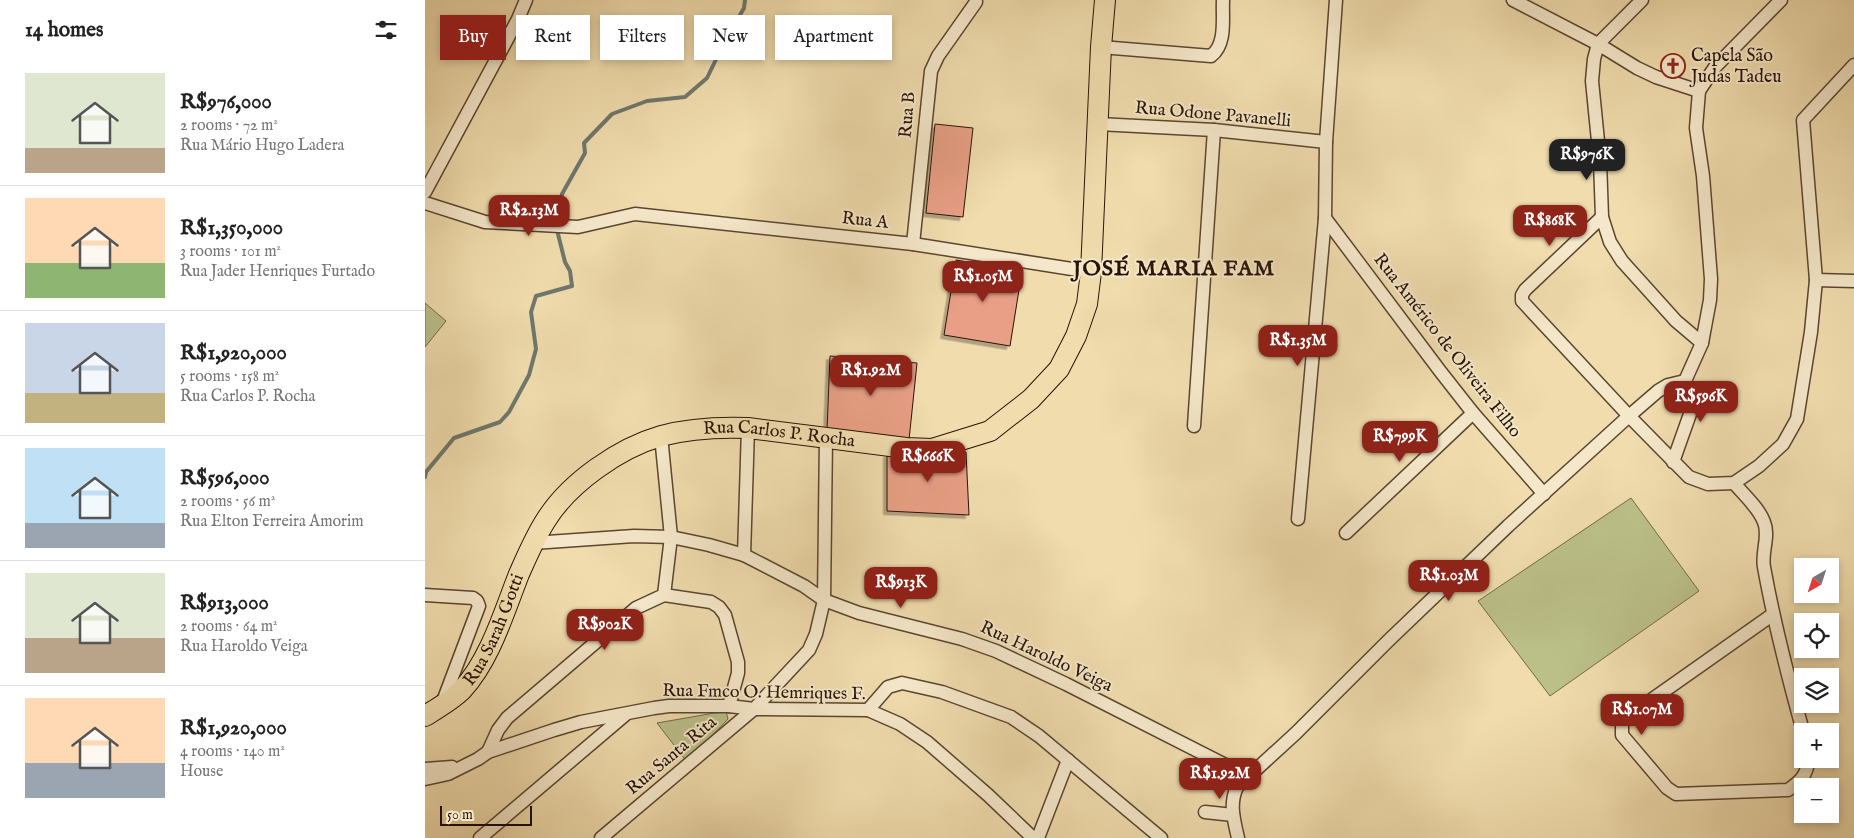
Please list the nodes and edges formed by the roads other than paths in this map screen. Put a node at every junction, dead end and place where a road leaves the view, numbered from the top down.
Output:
1 (526, 0) edge
2 (1105, 0) edge
3 (1223, 0) edge
4 (1336, 0) edge
5 (1513, 0) edge
6 (1642, 0) edge
7 (1781, 0) edge
8 (976, 2) dead end
9 (1598, 44) junction
10 (1101, 47) junction
11 (1854, 65) edge
12 (1699, 91) junction
13 (1098, 124) junction
14 (1214, 130) junction
15 (1326, 142) junction
16 (425, 192) edge
17 (425, 203) edge
18 (1325, 218) junction
19 (1602, 218) junction
20 (913, 244) junction
21 (1091, 272) junction
22 (1816, 280) junction
23 (1854, 281) edge
24 (1702, 343) junction
25 (1685, 381) junction
26 (1473, 414) junction
27 (1629, 416) junction
28 (1194, 426) dead end
29 (747, 428) junction
30 (661, 436) junction
31 (826, 437) junction
32 (1673, 462) junction
33 (1734, 483) junction
34 (1544, 494) junction
35 (1298, 519) dead end
36 (1346, 533) dead end
37 (671, 537) junction
38 (533, 543) junction
39 (744, 555) junction
40 (425, 595) edge
41 (664, 595) junction
42 (824, 600) junction
43 (1772, 615) junction
44 (729, 706) junction
45 (753, 710) junction
46 (867, 710) junction
47 (433, 711) edge
48 (629, 711) junction
49 (1801, 723) edge
50 (488, 752) junction
51 (1068, 760) junction
52 (462, 767) junction
53 (1807, 768) edge
54 (425, 769) edge
55 (1247, 776) junction
56 (425, 779) edge
57 (1205, 812) dead end
58 (1233, 815) junction
59 (480, 838) edge
60 (601, 838) edge
61 (1033, 838) edge
62 (1038, 838) edge
63 (1161, 838) edge
64 (1238, 838) edge

1 - 16 street
2 - 10 main road, Rua Carlos P. Rocha
3 - 10 street
4 - 15 street
5 - 9 street
6 - 9 street
7 - 12 street
8 - 20 street, Rua B
9 - 12 street
9 - 19 street
10 - 13 main road, Rua Carlos P. Rocha
11 - 22 street
12 - 24 street
13 - 14 street, Rua Odone Pavanelli
13 - 21 main road, Rua Carlos P. Rocha
14 - 15 street, Rua Odone Pavanelli
14 - 28 street
15 - 18 street
17 - 20 street, Rua A
18 - 26 street, Rua Américo de Oliveira Filho
18 - 35 street
19 - 24 street
19 - 27 street
20 - 21 street, Rua A
21 - 31 main road, Rua Carlos P. Rocha
22 - 23 street
22 - 33 street
24 - 25 street
25 - 27 street
25 - 32 street
26 - 34 street, Rua Américo de Oliveira Filho
26 - 36 street
27 - 32 street
27 - 34 street
29 - 30 main road, Rua Carlos P. Rocha
29 - 31 main road, Rua Carlos P. Rocha
29 - 39 street
30 - 37 street
30 - 38 main road, Rua Carlos P. Rocha
31 - 42 street, Rua Santa Rita
32 - 33 street
33 - 43 street
34 - 55 street
37 - 38 street, Rua Haroldo Veiga
37 - 39 street, Rua Haroldo Veiga
37 - 41 street
38 - 47 main road, Rua Sarah Gotti
39 - 42 street, Rua Haroldo Veiga
40 - 47 street, Rua Sarah Gotti
41 - 44 street
41 - 50 street
42 - 45 street, Rua Santa Rita
42 - 55 street, Rua Haroldo Veiga
43 - 49 street
43 - 53 street
44 - 45 street, Rua Fmco O. Hemriques F.
44 - 48 street, Rua Fmco O. Hemriques F.
45 - 46 street, Rua Fmco O. Hemriques F.
45 - 60 street, Rua Santa Rita
46 - 51 street
46 - 61 street, Rua Fmco O. Hemriques F.
48 - 50 street, Rua Fmco O. Hemriques F.
48 - 59 street
50 - 52 street, Rua Fmco O. Hemriques F.
51 - 62 street
51 - 63 street
52 - 54 street
52 - 56 street, Rua Fmco O. Hemriques F.
55 - 58 street
57 - 58 street
58 - 64 street

